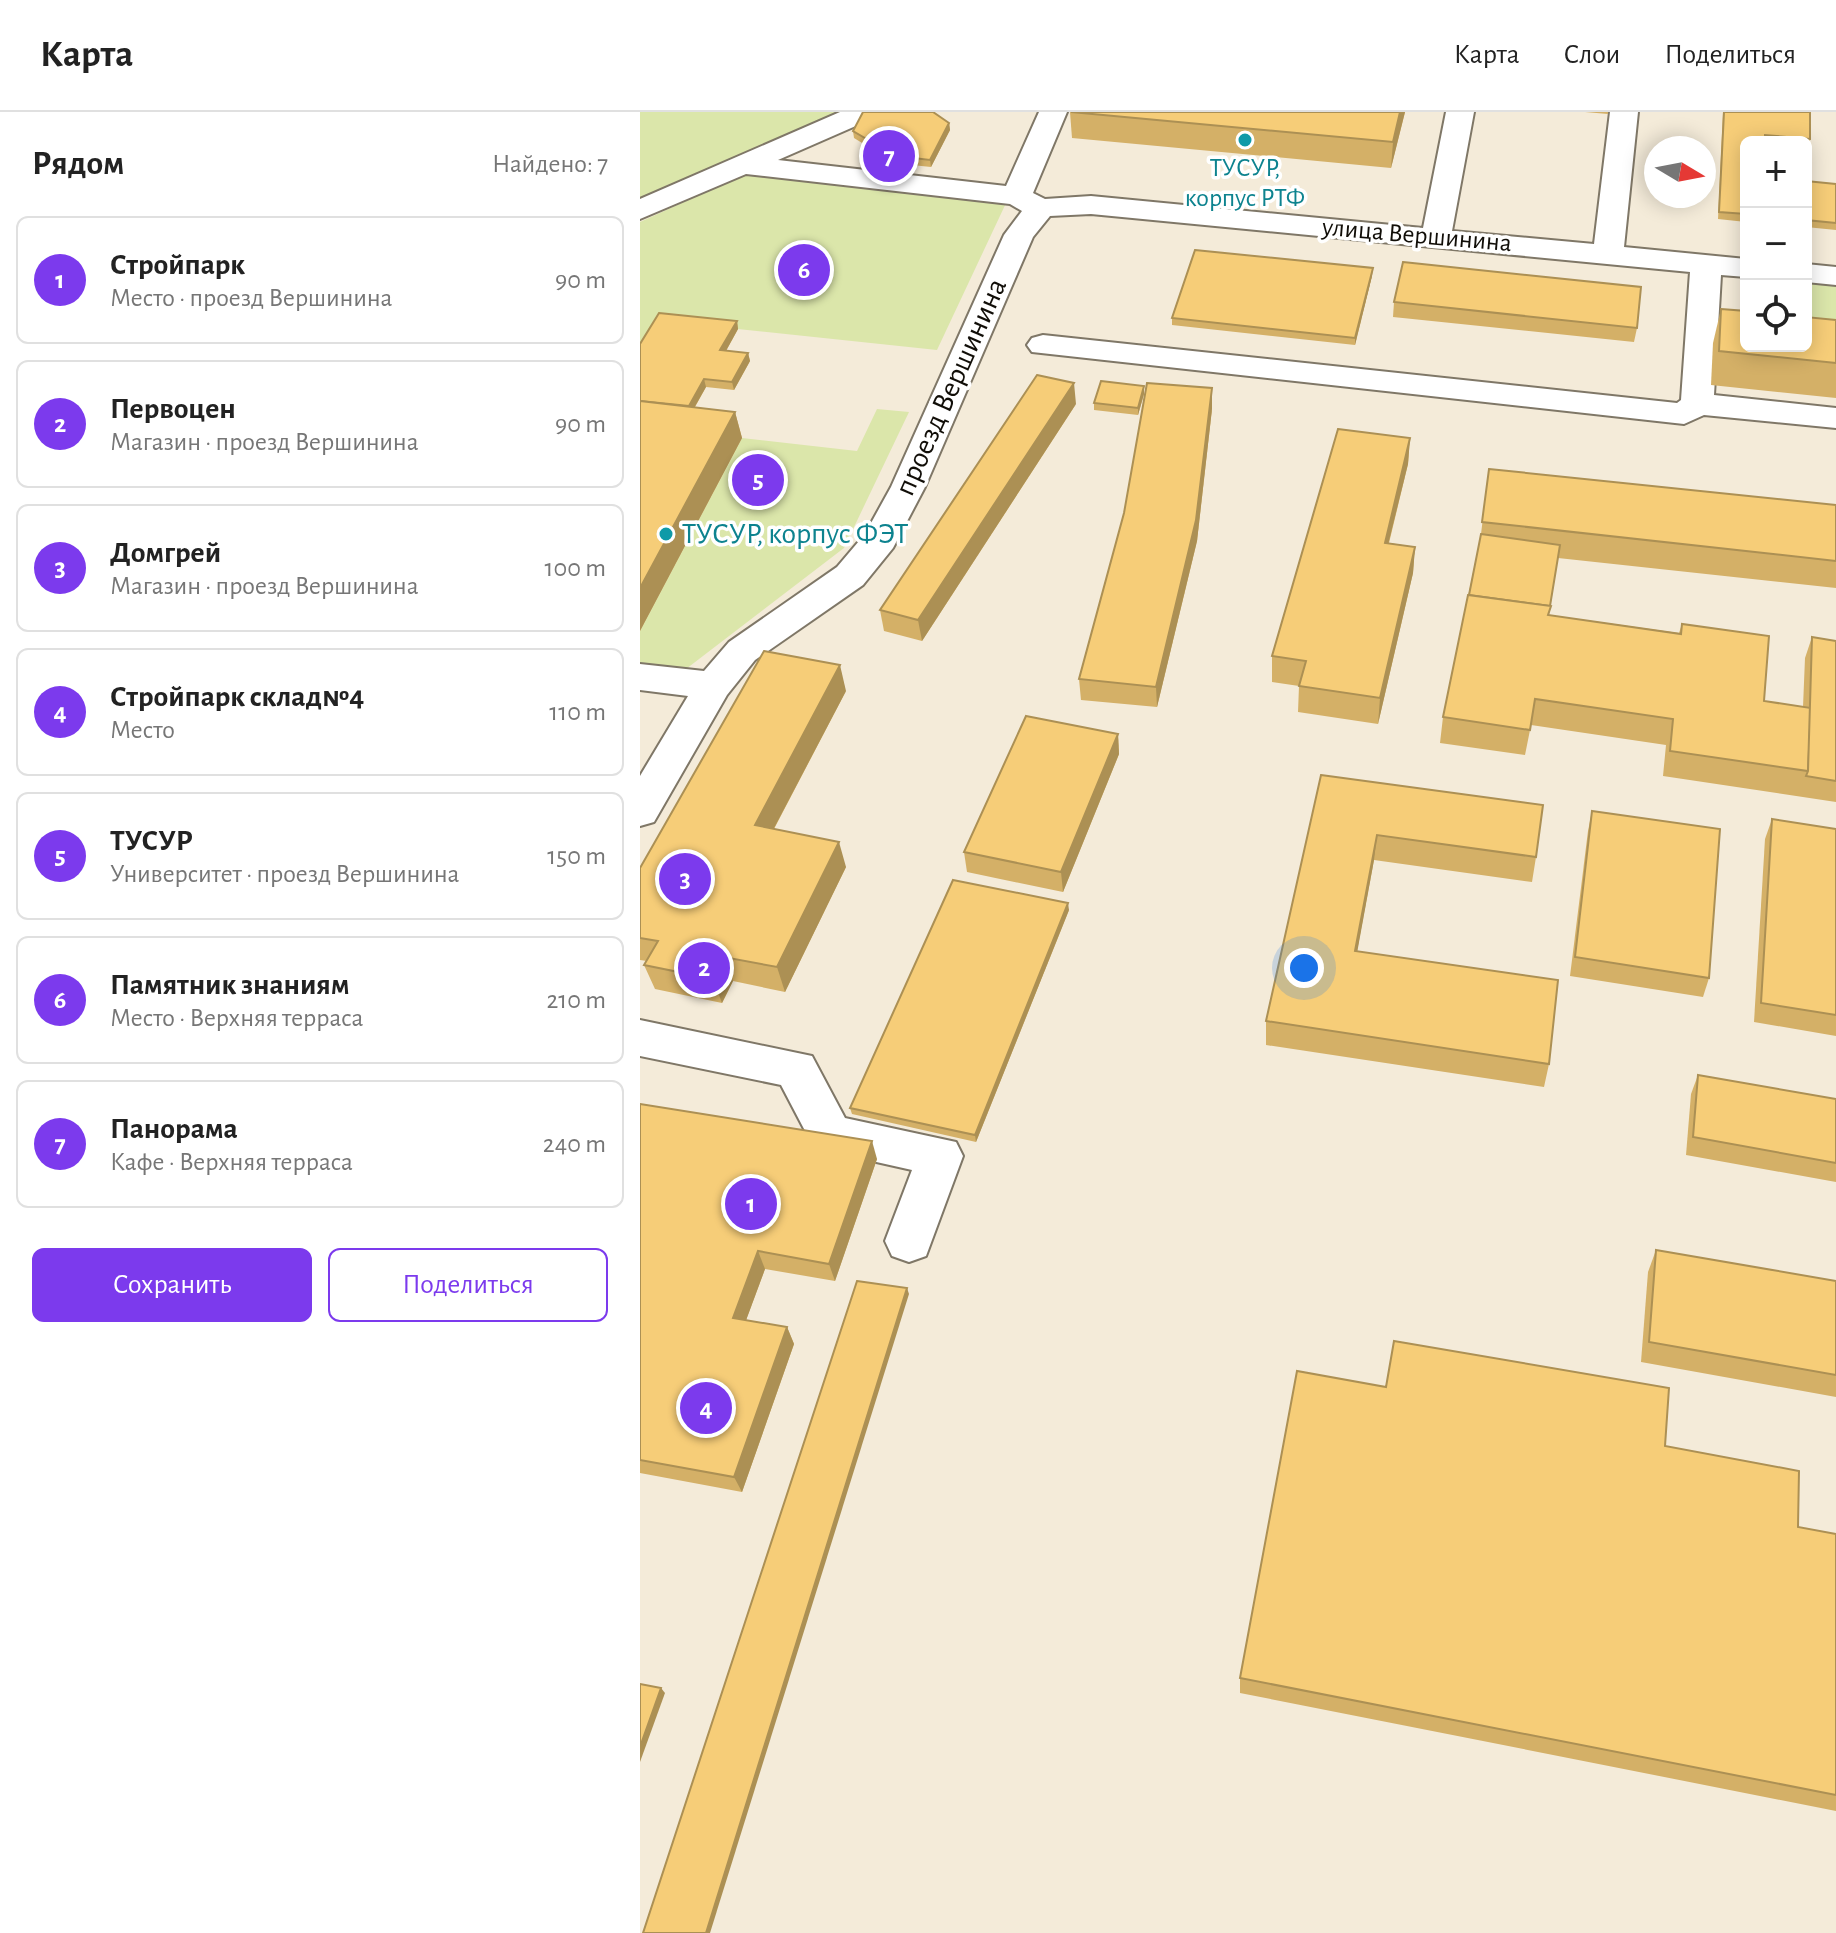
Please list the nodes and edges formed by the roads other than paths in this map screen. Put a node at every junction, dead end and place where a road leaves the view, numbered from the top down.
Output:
1 (864, 112) edge
2 (1053, 112) edge
3 (1460, 112) edge
4 (1624, 112) edge
5 (742, 165) junction
6 (1028, 202) junction
7 (640, 210) edge
8 (1436, 237) junction
9 (1608, 253) junction
10 (1706, 264) junction
11 (1740, 267) edge
12 (1812, 274) edge
13 (1836, 276) edge
14 (1043, 345) dead end
15 (1697, 404) junction
16 (1836, 418) edge
17 (640, 677) edge
18 (713, 686) junction
19 (640, 811) edge
20 (640, 1038) edge
21 (909, 1241) dead end

1 - 5 street
2 - 6 street, проезд Вершинина
3 - 8 street
4 - 9 street
5 - 6 street, улица Вершинина
5 - 7 street
6 - 8 street, улица Вершинина
6 - 18 street, проезд Вершинина
8 - 9 street, улица Вершинина
9 - 10 street, улица Вершинина
10 - 11 street, улица Вершинина
10 - 15 street
12 - 13 street
14 - 15 street
15 - 16 street
17 - 18 street
18 - 19 street, проезд Вершинина
20 - 21 street

